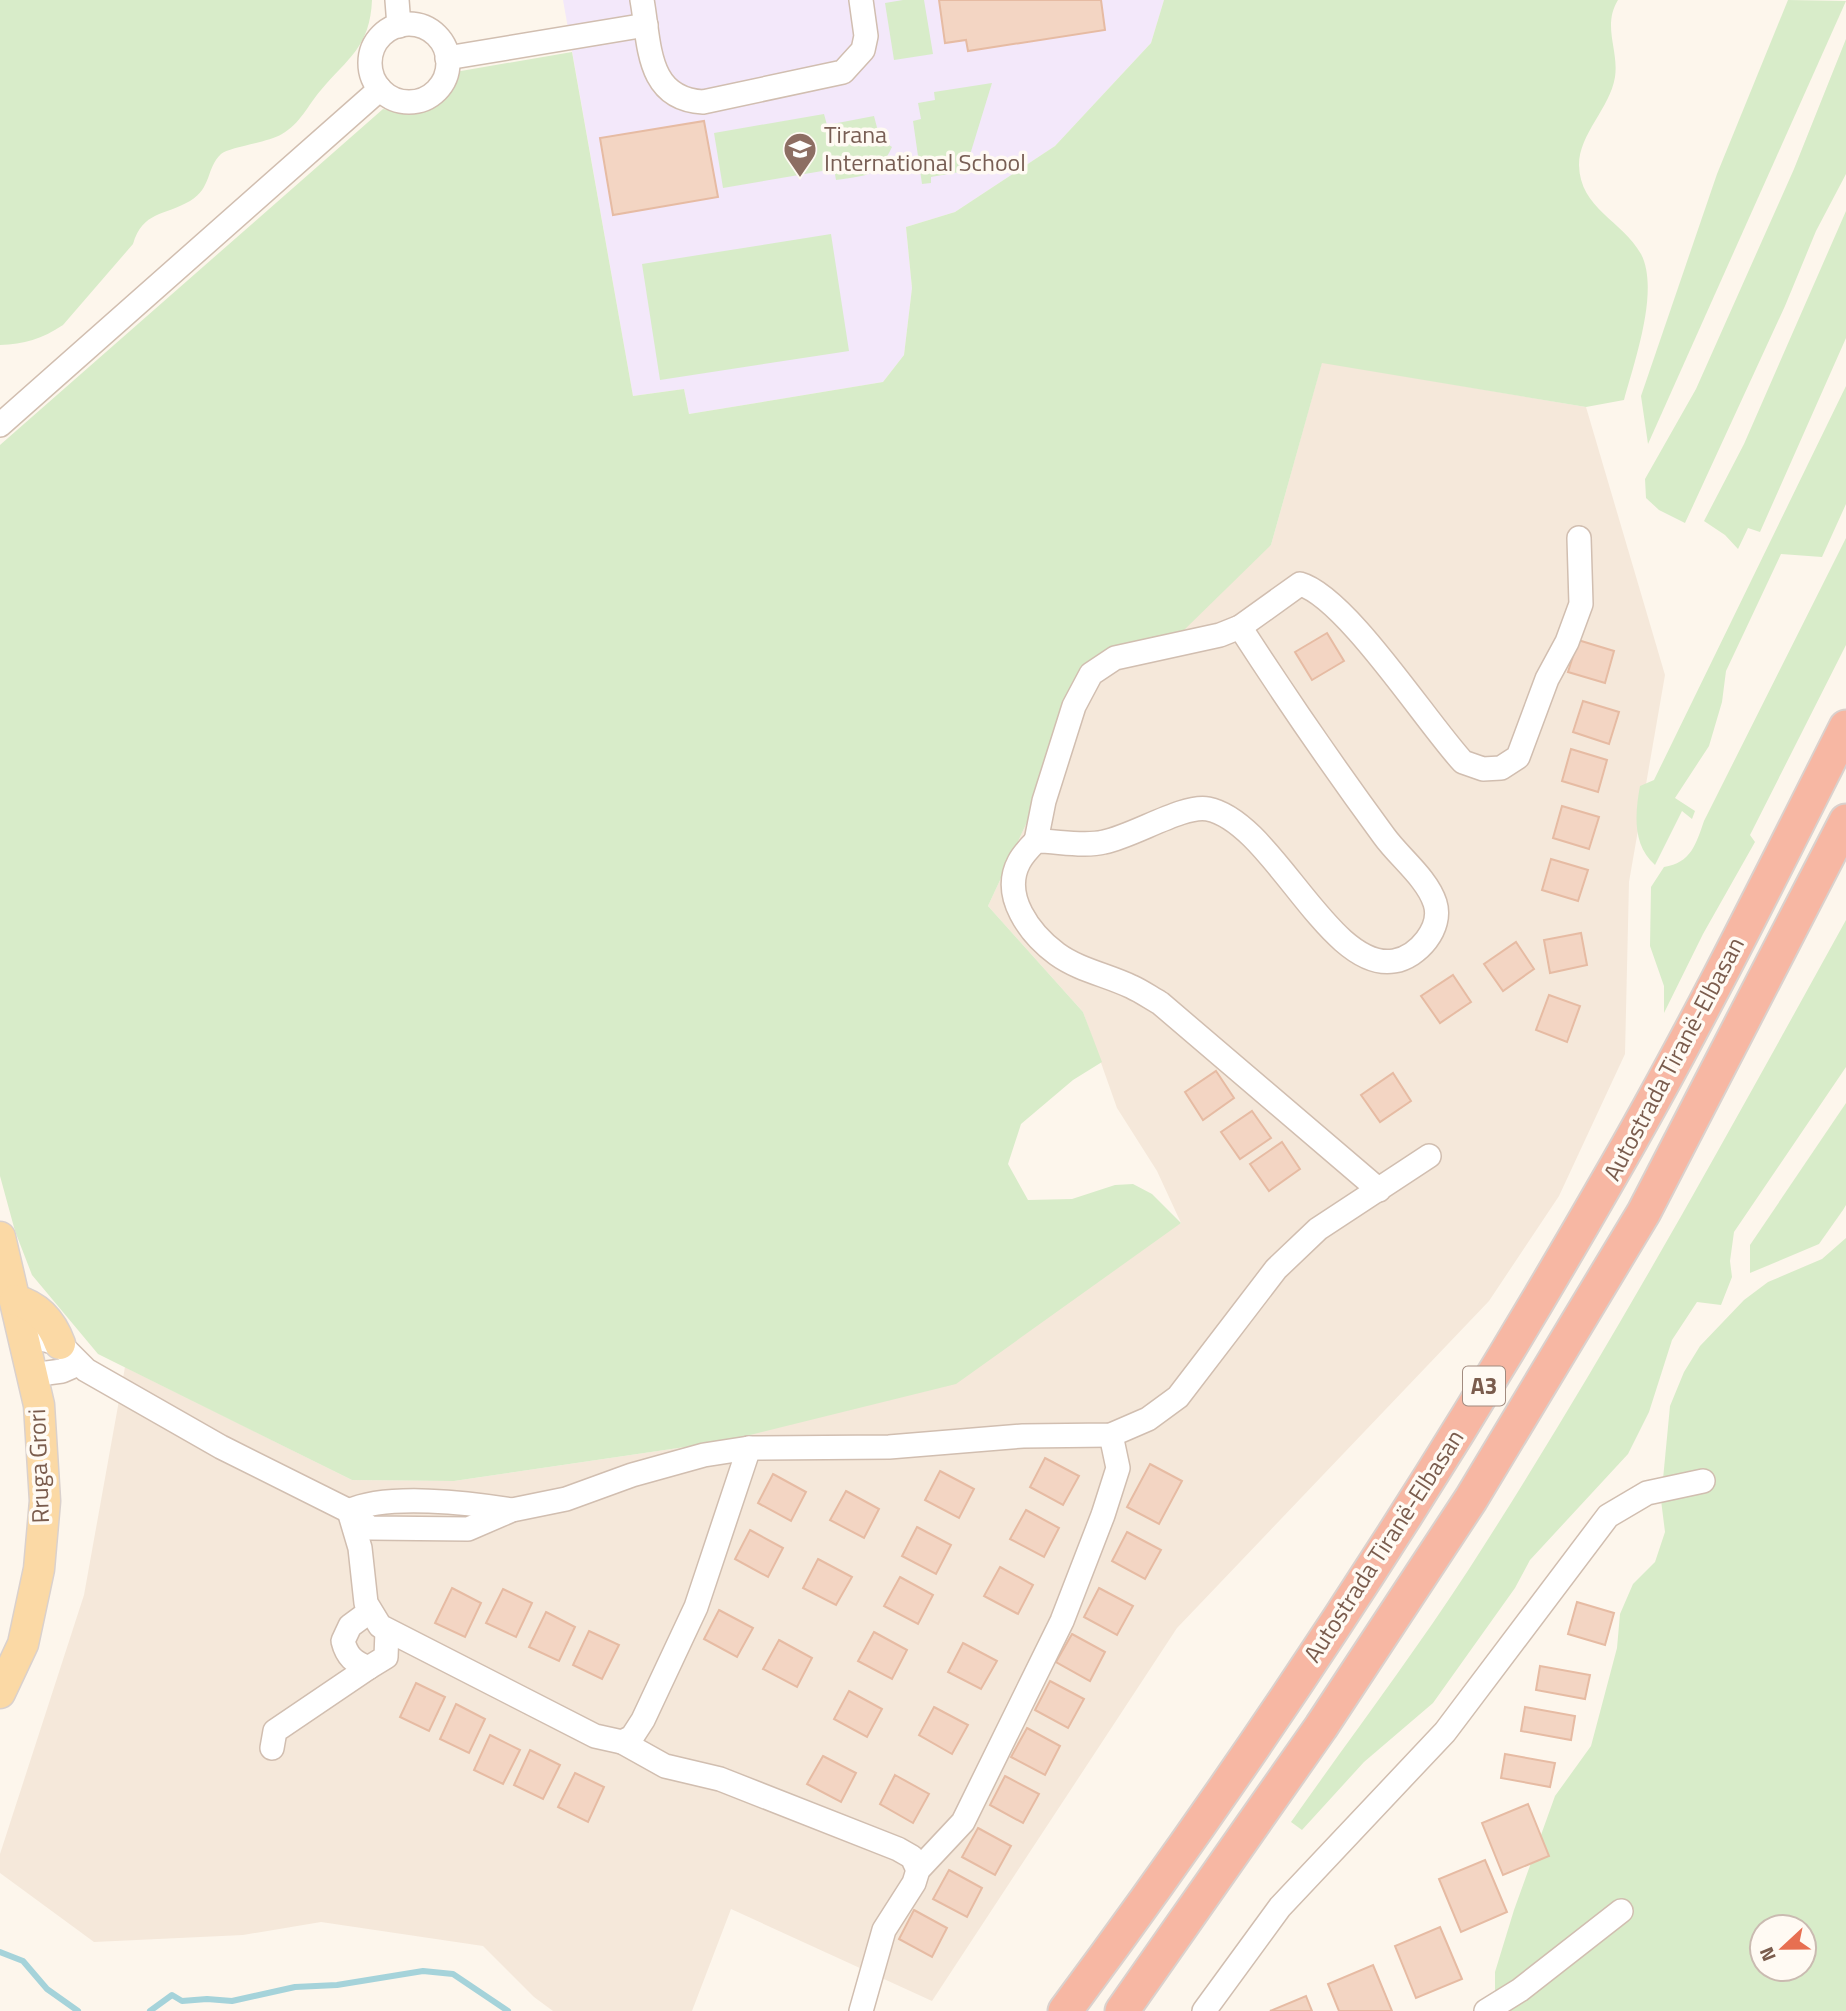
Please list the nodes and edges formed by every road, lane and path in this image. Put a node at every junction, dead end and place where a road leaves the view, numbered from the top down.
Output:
1 (397, 0) edge
2 (642, 0) edge
3 (861, 0) edge
4 (646, 25) junction
5 (399, 26) junction
6 (447, 58) junction
7 (380, 89) junction
8 (0, 425) edge
9 (1579, 538) dead end
10 (1240, 627) junction
11 (1846, 727) edge
12 (1846, 821) edge
13 (1036, 841) junction
14 (1429, 1156) dead end
15 (1379, 1190) junction
16 (0, 1237) edge
17 (15, 1300) junction
18 (25, 1344) junction
19 (69, 1354) junction
20 (32, 1375) junction
21 (1111, 1434) junction
22 (749, 1448) junction
23 (1703, 1481) dead end
24 (349, 1511) junction
25 (369, 1612) junction
26 (387, 1631) junction
27 (368, 1668) junction
28 (0, 1693) edge
29 (622, 1742) junction
30 (272, 1748) dead end
31 (918, 1870) junction
32 (1621, 1911) dead end
33 (861, 2011) edge
34 (1065, 2011) edge
35 (1122, 2011) edge
36 (1204, 2011) edge
37 (1486, 2011) edge

1 - 5 street
2 - 4 street
3 - 4 street
4 - 6 street
5 - 6 street
5 - 7 street
6 - 7 street
7 - 8 street
9 - 10 street
10 - 13 street
10 - 13 street
11 - 34 highway, Autostrada Tiranë-Elbasan / A3
12 - 35 highway, Autostrada Tiranë-Elbasan / A3
13 - 15 street
14 - 15 street
15 - 21 street
16 - 17 main road, Rruga Grori
17 - 18 main road, Rruga Grori
17 - 19 main road
18 - 19 street
18 - 20 main road, Rruga Grori
19 - 20 street
19 - 24 street
20 - 28 main road, Rruga Grori
21 - 22 street
21 - 31 street
22 - 24 street
22 - 29 street
23 - 36 street
24 - 25 street
25 - 26 street
25 - 27 street
26 - 27 street
26 - 29 street
27 - 30 street
29 - 31 street
31 - 33 street
32 - 37 street

